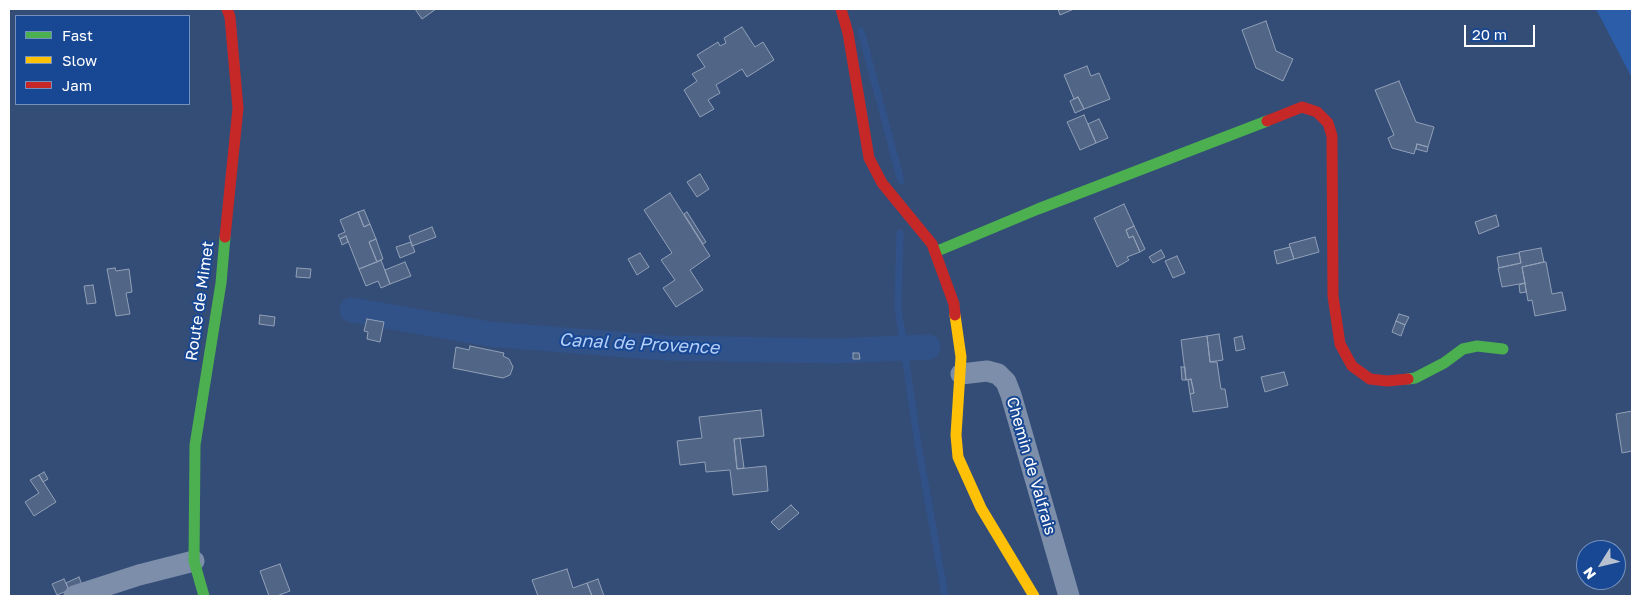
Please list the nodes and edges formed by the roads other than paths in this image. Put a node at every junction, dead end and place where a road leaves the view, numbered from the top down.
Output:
1 (227, 9) edge
2 (841, 9) edge
3 (936, 252) junction
4 (1503, 349) dead end
5 (961, 374) junction
6 (194, 561) junction
7 (74, 596) edge
8 (204, 596) edge
9 (1034, 596) edge
10 (1069, 596) edge

1 - 6 street, Route de Mimet
2 - 3 street
3 - 4 street
3 - 5 street
5 - 9 street
5 - 10 street, Chemin de Valfrais
6 - 7 street
6 - 8 street, Route de Mimet

